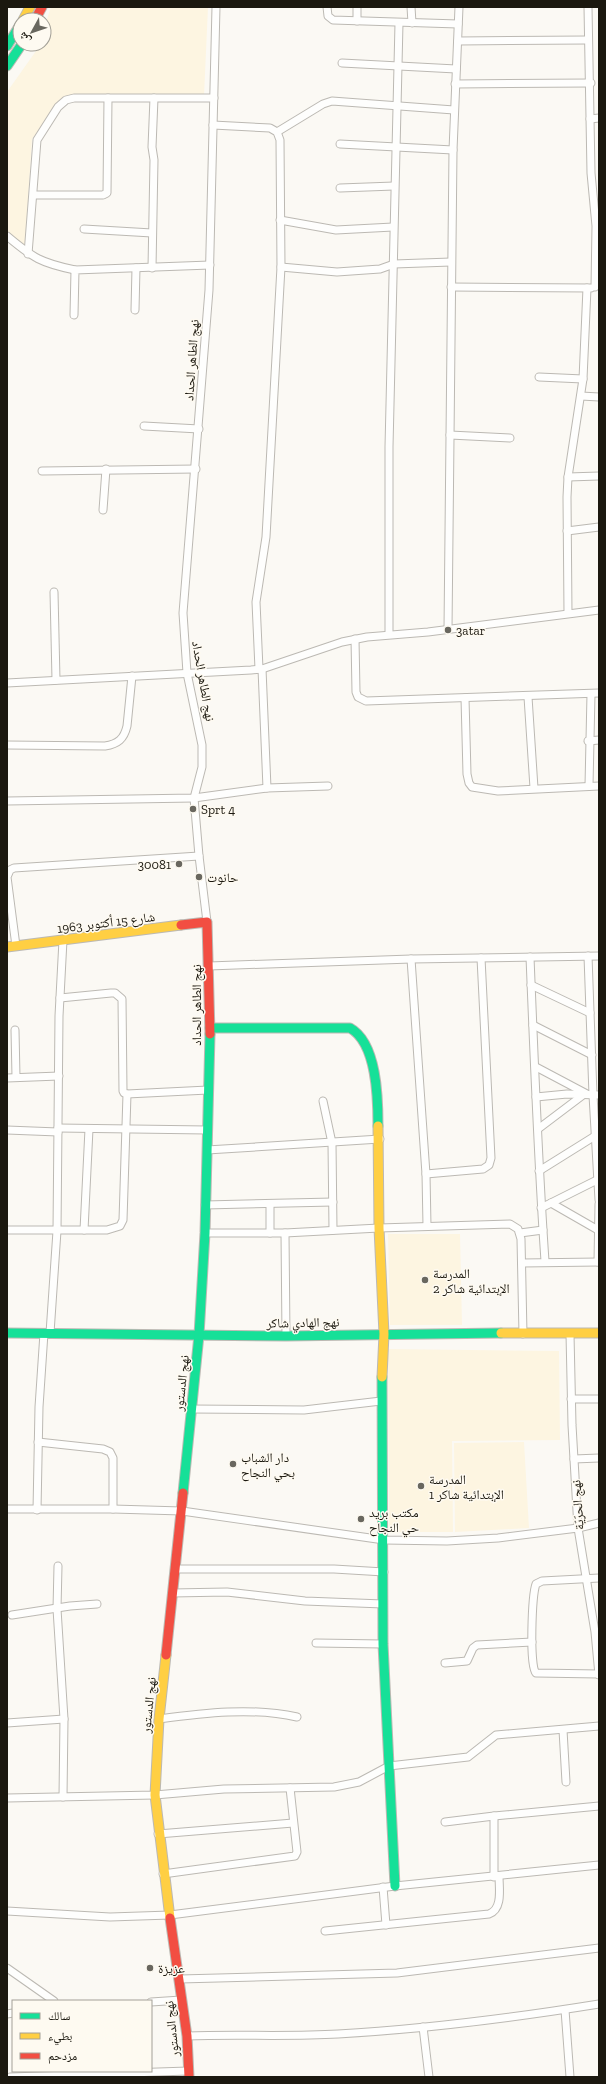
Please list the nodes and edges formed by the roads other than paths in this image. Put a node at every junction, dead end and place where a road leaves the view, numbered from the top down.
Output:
1 (216, 7) edge
2 (327, 7) edge
3 (358, 7) edge
4 (411, 7) edge
5 (459, 7) edge
6 (588, 7) edge
7 (357, 20) junction
8 (399, 23) junction
9 (412, 23) junction
10 (458, 24) junction
11 (588, 40) junction
12 (458, 41) junction
13 (10, 56) edge
14 (342, 63) dead end
15 (397, 65) junction
16 (7, 66) edge
17 (456, 69) junction
18 (591, 83) junction
19 (455, 84) junction
20 (108, 98) junction
21 (154, 98) junction
22 (214, 98) junction
23 (396, 106) junction
24 (454, 110) junction
25 (599, 118) edge
26 (590, 119) junction
27 (213, 125) junction
28 (278, 132) junction
29 (340, 144) dead end
30 (395, 148) junction
31 (452, 150) junction
32 (595, 173) edge
33 (394, 186) junction
34 (340, 188) dead end
35 (34, 195) junction
36 (280, 220) junction
37 (598, 226) edge
38 (393, 228) junction
39 (84, 229) dead end
40 (152, 232) junction
41 (7, 236) edge
42 (28, 254) junction
43 (451, 262) junction
44 (394, 264) junction
45 (210, 265) junction
46 (281, 266) junction
47 (136, 268) junction
48 (152, 268) junction
49 (75, 270) junction
50 (451, 287) junction
51 (597, 287) edge
52 (587, 288) junction
53 (135, 310) dead end
54 (74, 315) dead end
55 (539, 377) dead end
56 (583, 379) junction
57 (581, 396) junction
58 (599, 397) edge
59 (144, 426) dead end
60 (199, 429) junction
61 (450, 435) junction
62 (510, 438) dead end
63 (106, 469) junction
64 (196, 469) junction
65 (42, 471) dead end
66 (599, 476) edge
67 (568, 477) junction
68 (103, 510) dead end
69 (599, 527) edge
70 (567, 531) junction
71 (54, 592) dead end
72 (599, 610) edge
73 (568, 613) junction
74 (448, 629) junction
75 (389, 634) junction
76 (356, 639) junction
77 (261, 669) junction
78 (187, 673) junction
79 (132, 676) junction
80 (56, 680) junction
81 (7, 683) edge
82 (599, 693) edge
83 (591, 694) junction
84 (528, 697) junction
85 (465, 698) junction
86 (599, 740) edge
87 (588, 741) junction
88 (7, 745) edge
89 (328, 786) dead end
90 (589, 786) junction
91 (599, 786) edge
92 (267, 788) junction
93 (534, 788) junction
94 (194, 798) junction
95 (7, 801) edge
96 (199, 856) junction
97 (207, 922) junction
98 (63, 940) junction
99 (11, 946) edge
100 (588, 956) junction
101 (599, 956) edge
102 (530, 957) junction
103 (482, 958) junction
104 (411, 959) junction
105 (209, 966) junction
106 (531, 985) junction
107 (60, 998) junction
108 (590, 1013) junction
109 (533, 1024) junction
110 (210, 1028) junction
111 (15, 1030) dead end
112 (592, 1055) junction
113 (536, 1067) junction
114 (59, 1076) junction
115 (16, 1077) junction
116 (7, 1078) edge
117 (208, 1090) junction
118 (127, 1094) junction
119 (590, 1095) edge
120 (536, 1097) junction
121 (323, 1101) dead end
122 (125, 1128) junction
123 (89, 1129) junction
124 (538, 1129) junction
125 (7, 1130) edge
126 (58, 1130) junction
127 (207, 1130) junction
128 (595, 1136) junction
129 (380, 1139) junction
130 (332, 1143) junction
131 (207, 1150) junction
132 (597, 1154) edge
133 (538, 1171) junction
134 (426, 1174) junction
135 (597, 1180) junction
136 (599, 1200) edge
137 (334, 1202) junction
138 (270, 1204) junction
139 (551, 1204) junction
140 (599, 1204) edge
141 (205, 1205) junction
142 (541, 1208) junction
143 (427, 1226) junction
144 (379, 1228) junction
145 (7, 1230) edge
146 (84, 1230) junction
147 (333, 1230) junction
148 (543, 1230) junction
149 (598, 1230) edge
150 (57, 1231) junction
151 (205, 1233) junction
152 (270, 1233) junction
153 (284, 1233) junction
154 (520, 1233) junction
155 (545, 1261) junction
156 (599, 1262) edge
157 (522, 1263) junction
158 (7, 1333) edge
159 (47, 1333) junction
160 (599, 1333) edge
161 (384, 1334) junction
162 (523, 1334) junction
163 (570, 1334) junction
164 (199, 1335) junction
165 (286, 1336) junction
166 (571, 1399) junction
167 (599, 1399) edge
168 (381, 1401) junction
169 (191, 1409) junction
170 (38, 1442) junction
171 (599, 1458) edge
172 (574, 1459) junction
173 (7, 1509) edge
174 (113, 1509) junction
175 (38, 1510) junction
176 (182, 1511) junction
177 (599, 1523) edge
178 (578, 1528) junction
179 (384, 1540) junction
180 (58, 1566) dead end
181 (175, 1569) junction
182 (384, 1572) junction
183 (585, 1578) junction
184 (599, 1578) edge
185 (172, 1593) junction
186 (97, 1604) dead end
187 (383, 1604) junction
188 (58, 1609) junction
189 (12, 1615) dead end
190 (597, 1632) edge
191 (532, 1642) junction
192 (316, 1643) dead end
193 (383, 1644) junction
194 (445, 1663) dead end
195 (599, 1674) edge
196 (297, 1717) dead end
197 (159, 1719) junction
198 (64, 1720) junction
199 (7, 1723) edge
200 (599, 1726) edge
201 (562, 1730) junction
202 (388, 1766) junction
203 (566, 1782) dead end
204 (290, 1788) junction
205 (155, 1795) junction
206 (64, 1797) junction
207 (7, 1798) edge
208 (599, 1806) edge
209 (494, 1816) junction
210 (445, 1822) dead end
211 (293, 1823) junction
212 (158, 1834) junction
213 (599, 1865) edge
214 (163, 1874) junction
215 (496, 1876) junction
216 (395, 1886) junction
217 (383, 1887) junction
218 (7, 1911) edge
219 (170, 1915) junction
220 (386, 1925) junction
221 (325, 1931) dead end
222 (599, 1948) edge
223 (7, 1968) edge
224 (180, 1979) junction
225 (53, 2000) edge
226 (181, 2000) junction
227 (152, 2002) edge
228 (599, 2004) edge
229 (565, 2010) junction
230 (423, 2027) junction
231 (187, 2036) junction
232 (188, 2074) edge
233 (53, 2076) edge
234 (10, 2077) edge
235 (429, 2077) edge
236 (570, 2077) edge

1 - 22 street, نهج الطاهر الحداد
2 - 7 street
3 - 7 street
4 - 9 street
5 - 10 street
6 - 11 street
7 - 8 street
8 - 9 street
8 - 15 street
9 - 10 street
10 - 12 street
11 - 12 street
11 - 18 street
12 - 17 street
13 - 16 street
14 - 15 street
15 - 17 street
15 - 23 street
17 - 19 street
18 - 19 street
18 - 26 street
19 - 24 street
20 - 21 street
20 - 35 street
20 - 35 street
21 - 22 street
21 - 40 street
22 - 27 street, نهج الطاهر الحداد
23 - 24 street
23 - 28 street
23 - 30 street
24 - 31 street
25 - 26 street
26 - 32 street
27 - 28 street
27 - 45 street, نهج الطاهر الحداد
28 - 36 street
29 - 30 street
30 - 31 street
30 - 33 street
31 - 43 street
32 - 37 street
33 - 34 street
33 - 38 street
35 - 42 street
36 - 38 street
36 - 46 street
37 - 51 street
38 - 44 street
39 - 40 street
40 - 48 street
41 - 42 street
42 - 49 street
43 - 44 street
43 - 50 street
44 - 46 street
44 - 75 street
45 - 48 street
45 - 60 street, نهج الطاهر الحداد
46 - 77 street
47 - 48 street
47 - 49 street
47 - 53 street
49 - 54 street
50 - 52 street
50 - 61 street
51 - 52 street
52 - 56 street
55 - 56 street
56 - 57 street
57 - 58 street
57 - 67 street
59 - 60 street
60 - 64 street, نهج الطاهر الحداد
61 - 62 street
61 - 74 street
63 - 64 street
63 - 65 street
63 - 68 street
64 - 78 street, نهج الطاهر الحداد
66 - 67 street
67 - 70 street
69 - 70 street
70 - 73 street
71 - 80 street
72 - 73 street
73 - 74 street
74 - 75 street
75 - 76 street
76 - 77 street
76 - 85 street
77 - 78 street
77 - 92 street
78 - 79 street
78 - 94 street, نهج الطاهر الحداد
79 - 80 street
79 - 88 street
80 - 81 street
82 - 83 street
83 - 84 street
83 - 87 street
84 - 85 street
84 - 93 street
85 - 93 street
86 - 87 street
87 - 90 street
89 - 92 street
90 - 91 street
90 - 93 street
92 - 94 street
94 - 95 street
94 - 96 street, نهج الطاهر الحداد
96 - 97 street, نهج الطاهر الحداد
96 - 99 street
97 - 98 street, شارع 15 أكتوبر 1963
97 - 105 street, نهج الطاهر الحداد
98 - 99 street, شارع 15 أكتوبر 1963
98 - 107 street
100 - 101 street
100 - 102 street
100 - 108 street
102 - 103 street
102 - 106 street
103 - 104 street
103 - 134 street
104 - 105 street
104 - 134 street
105 - 110 street, نهج الطاهر الحداد
106 - 108 street
106 - 109 street
107 - 114 street
107 - 118 street
108 - 112 street
109 - 112 street
109 - 113 street
110 - 117 street, نهج الطاهر الحداد
110 - 129 street
111 - 115 street
112 - 119 street
113 - 119 street
113 - 120 street
114 - 115 street
114 - 126 street
115 - 116 street
117 - 118 street
117 - 127 street, نهج الطاهر الحداد
118 - 122 street
119 - 120 street
119 - 124 street
119 - 128 street
120 - 124 street
121 - 130 street
122 - 123 street
122 - 127 street
122 - 146 street
123 - 126 street
123 - 146 street
124 - 133 street
125 - 126 street
126 - 150 street
127 - 131 street, نهج الطاهر الحداد
128 - 132 street
128 - 133 street
129 - 130 street
129 - 144 street
130 - 131 street
130 - 137 street
131 - 141 street, نهج الطاهر الحداد
132 - 135 street
133 - 142 street
134 - 143 street
135 - 136 street
135 - 139 street
137 - 138 street
137 - 147 street
138 - 141 street
138 - 152 street
139 - 142 street
139 - 149 street
140 - 149 street
141 - 151 street, نهج الطاهر الحداد
142 - 148 street
143 - 144 street
143 - 154 street
144 - 147 street
144 - 161 street
145 - 150 street
146 - 150 street
147 - 153 street
148 - 154 street
148 - 155 street
149 - 156 street
150 - 159 street
151 - 152 street
151 - 164 street, نهج الطاهر الحداد
152 - 153 street
153 - 165 street
154 - 157 street
155 - 156 street
155 - 157 street
157 - 162 street
158 - 159 street, نهج الهادي شاكر
159 - 164 street, نهج الهادي شاكر
159 - 170 street
160 - 163 street, نهج الهادي شاكر
161 - 162 street, نهج الهادي شاكر
161 - 165 street, نهج الهادي شاكر
161 - 168 street
162 - 163 street, نهج الهادي شاكر
163 - 166 street, نهج الحرّيّة
164 - 165 street, نهج الهادي شاكر
164 - 169 street, نهج الدستور
166 - 167 street
166 - 172 street, نهج الحرّيّة
168 - 169 street
168 - 179 street
169 - 176 street, نهج الدستور
170 - 174 street
170 - 175 street
171 - 172 street
172 - 178 street, نهج الحرّيّة
173 - 175 street
174 - 175 street
174 - 176 street
176 - 179 street
176 - 181 street, نهج الدستور
177 - 178 street
178 - 179 street
178 - 183 street, نهج الحرّيّة
179 - 182 street
180 - 188 street
181 - 182 street
181 - 185 street, نهج الدستور
182 - 187 street
183 - 184 street
183 - 190 street, نهج الحرّيّة
183 - 191 street
185 - 187 street
185 - 197 street, نهج الدستور
186 - 188 street
187 - 193 street
188 - 189 street
188 - 198 street
190 - 195 street, نهج الحرّيّة
191 - 194 street
191 - 195 street
192 - 193 street
193 - 202 street
196 - 197 street
197 - 205 street, نهج الدستور
198 - 199 street
198 - 206 street
200 - 201 street
201 - 202 street
201 - 203 street
202 - 204 street
202 - 216 street
204 - 205 street
204 - 211 street
205 - 206 street
205 - 212 street, نهج الدستور
206 - 207 street
208 - 209 street
209 - 210 street
209 - 215 street
211 - 212 street
211 - 214 street
212 - 214 street, نهج الدستور
213 - 215 street
214 - 219 street, نهج الدستور
215 - 216 street
215 - 220 street
216 - 217 street
217 - 219 street
217 - 220 street
218 - 219 street
219 - 224 street, نهج الدستور
220 - 221 street
222 - 224 street
223 - 225 street
224 - 226 street, نهج الدستور
226 - 227 street
226 - 231 street, نهج الدستور
228 - 229 street
229 - 230 street
229 - 236 street
230 - 231 street
230 - 235 street
231 - 232 street, نهج الدستور
232 - 233 street
233 - 234 street

